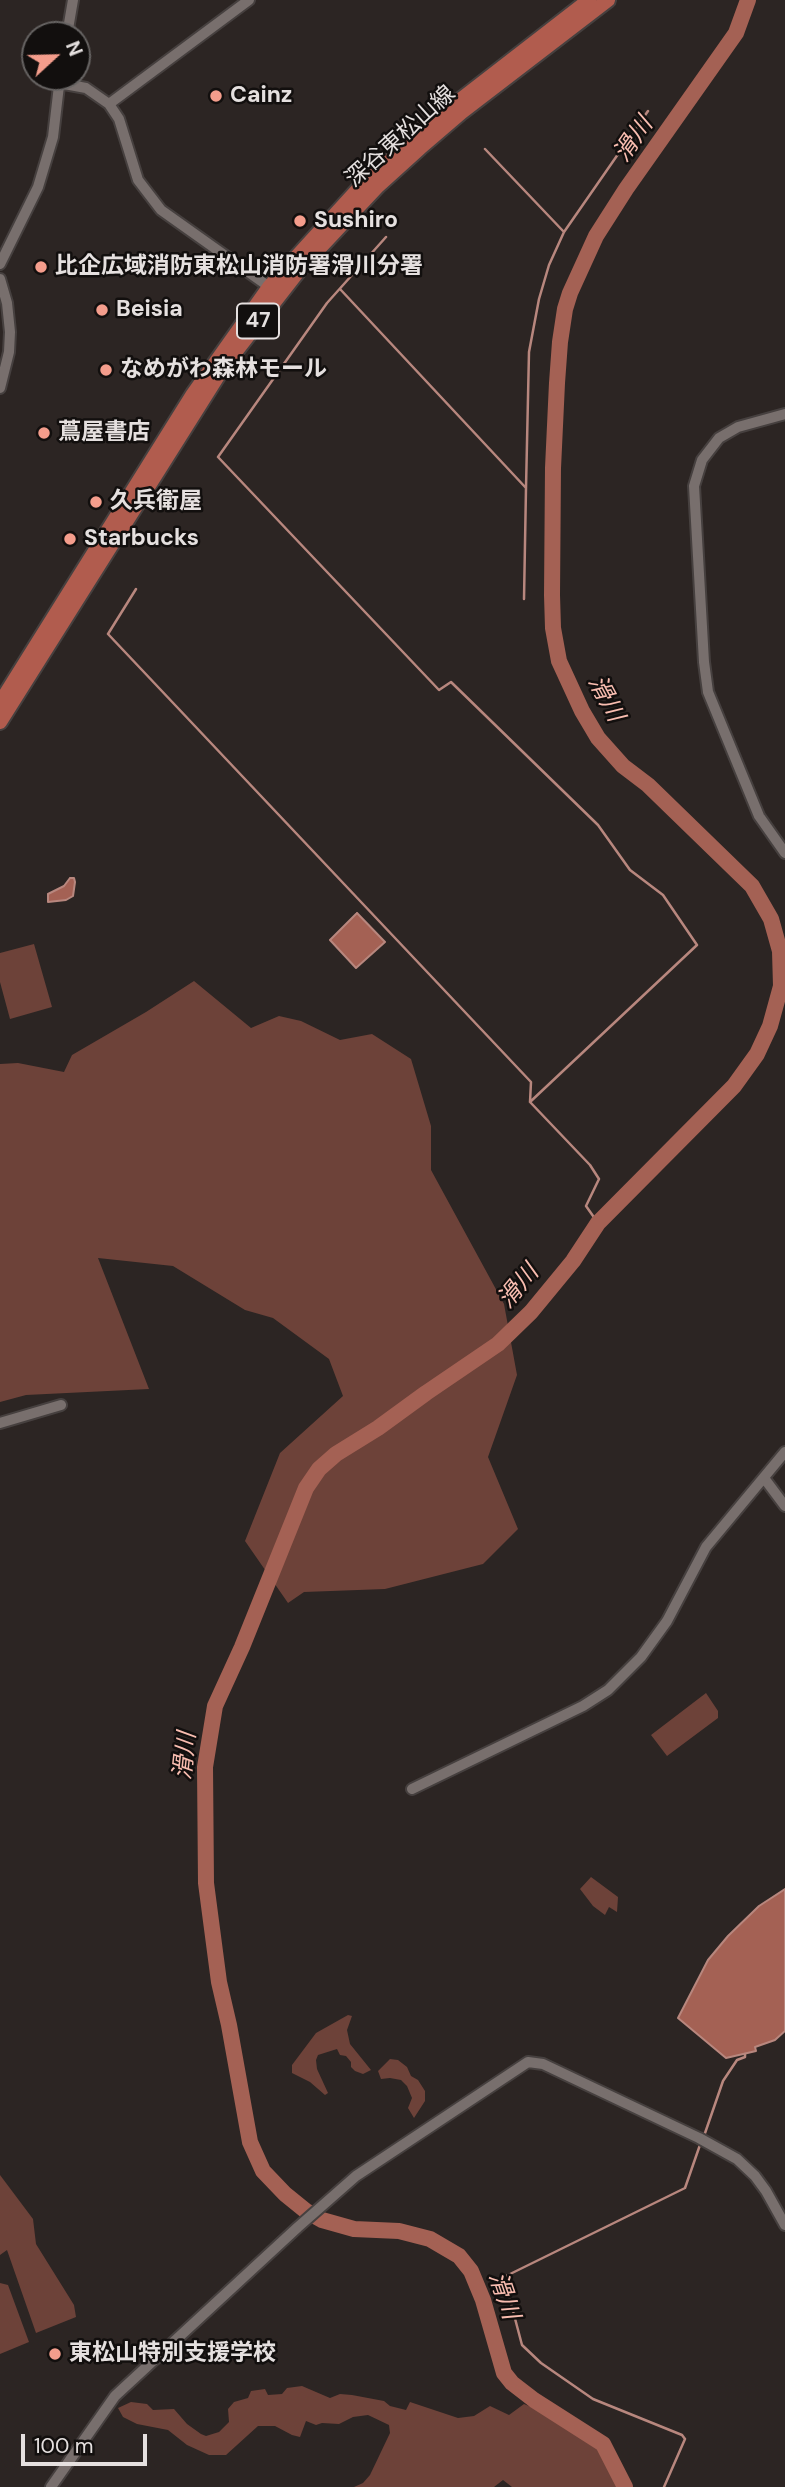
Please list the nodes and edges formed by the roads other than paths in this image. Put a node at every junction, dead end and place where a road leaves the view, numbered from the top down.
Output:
1 (73, 0) edge
2 (248, 0) edge
3 (589, 0) edge
4 (608, 0) edge
5 (69, 21) edge
6 (59, 91) edge
7 (90, 91) edge
8 (109, 104) junction
9 (0, 264) edge
10 (0, 279) edge
11 (274, 291) junction
12 (0, 388) edge
13 (785, 414) edge
14 (0, 703) edge
15 (0, 722) edge
16 (785, 853) edge
17 (61, 1405) dead end
18 (0, 1423) edge
19 (785, 1452) edge
20 (764, 1478) junction
21 (785, 1506) edge
22 (412, 1789) dead end
23 (785, 2225) edge
24 (51, 2487) edge

1 - 5 street
2 - 8 street
3 - 11 main road, 深谷東松山線 / 47
4 - 11 main road, 深谷東松山線 / 47
6 - 9 street
7 - 8 street
8 - 11 street
10 - 12 street
11 - 14 main road, 深谷東松山線 / 47
11 - 15 main road, 深谷東松山線 / 47
13 - 16 street
17 - 18 street
19 - 20 street
20 - 21 street
20 - 22 street
23 - 24 street

